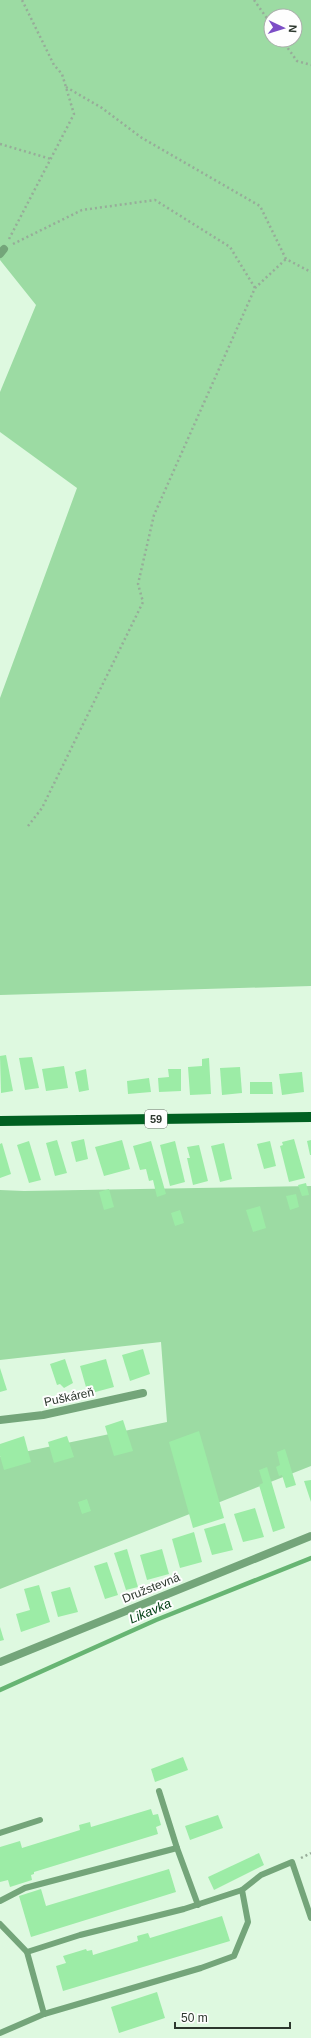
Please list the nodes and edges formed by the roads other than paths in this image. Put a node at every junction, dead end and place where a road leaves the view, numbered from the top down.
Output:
1 (311, 1117) edge
2 (0, 1121) edge
3 (143, 1393) dead end
4 (0, 1420) edge
5 (311, 1536) edge
6 (0, 1662) edge
7 (159, 1791) dead end
8 (40, 1820) dead end
9 (0, 1833) edge
10 (177, 1848) junction
11 (242, 1890) junction
12 (0, 1901) edge
13 (198, 1905) junction
14 (311, 1918) edge
15 (0, 1924) edge
16 (27, 1952) junction
17 (44, 2014) junction
18 (0, 2033) edge

1 - 2 main road, 59
3 - 4 street, Puškáreň
5 - 6 street, Družstevná
7 - 10 lane
8 - 9 lane
10 - 12 lane
10 - 13 lane
11 - 13 lane
11 - 14 lane
11 - 17 lane
13 - 16 lane
15 - 16 lane
16 - 17 lane
17 - 18 lane

